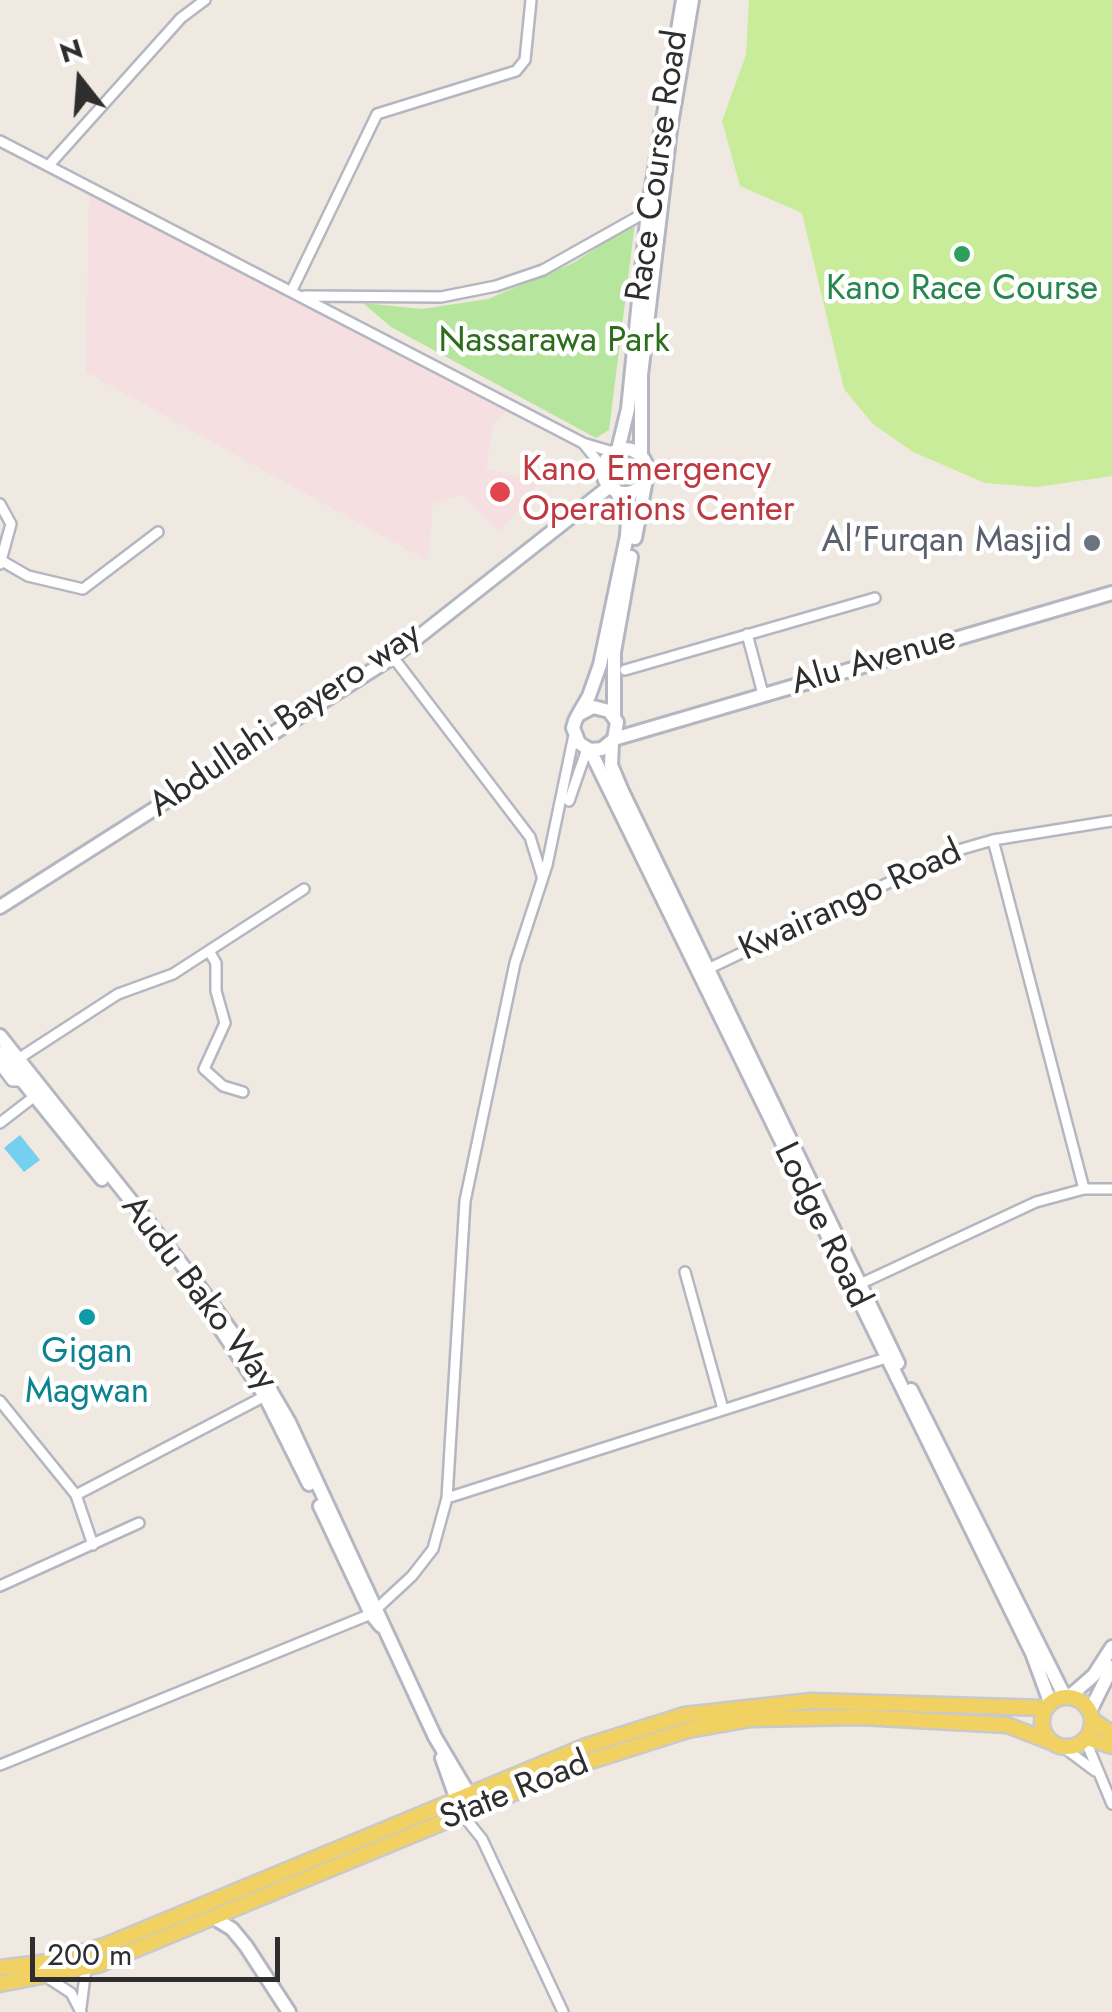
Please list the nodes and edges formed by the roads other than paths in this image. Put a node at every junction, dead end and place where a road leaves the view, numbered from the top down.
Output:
1 (205, 0) edge
2 (531, 0) edge
3 (682, 0) edge
4 (692, 0) edge
5 (0, 141) edge
6 (49, 165) junction
7 (648, 211) junction
8 (292, 290) junction
9 (302, 296) junction
10 (584, 443) junction
11 (615, 451) junction
12 (641, 456) junction
13 (603, 468) junction
14 (647, 474) junction
15 (613, 488) junction
16 (0, 504) edge
17 (158, 532) dead end
18 (1, 563) edge
19 (1112, 593) edge
20 (875, 598) dead end
21 (747, 634) junction
22 (393, 657) junction
23 (625, 670) dead end
24 (762, 694) junction
25 (578, 715) junction
26 (614, 732) junction
27 (574, 735) junction
28 (589, 749) junction
29 (1112, 821) edge
30 (992, 840) junction
31 (548, 865) junction
32 (543, 880) junction
33 (304, 889) dead end
34 (0, 907) edge
35 (209, 950) junction
36 (710, 968) junction
37 (0, 1036) edge
38 (0, 1052) edge
39 (18, 1059) junction
40 (0, 1065) edge
41 (23, 1081) junction
42 (243, 1092) dead end
43 (35, 1096) junction
44 (0, 1123) edge
45 (1084, 1189) junction
46 (1112, 1189) edge
47 (685, 1272) dead end
48 (860, 1284) junction
49 (886, 1358) junction
50 (265, 1396) junction
51 (0, 1401) edge
52 (724, 1408) junction
53 (76, 1495) junction
54 (447, 1498) junction
55 (139, 1523) dead end
56 (93, 1545) junction
57 (0, 1586) edge
58 (374, 1611) junction
59 (1112, 1648) edge
60 (1112, 1667) edge
61 (1057, 1701) junction
62 (1091, 1716) junction
63 (1112, 1733) edge
64 (1086, 1739) junction
65 (1057, 1744) junction
66 (1112, 1746) edge
67 (0, 1764) edge
68 (1097, 1773) junction
69 (466, 1804) junction
70 (1112, 1804) edge
71 (482, 1839) junction
72 (240, 1907) junction
73 (214, 1918) junction
74 (246, 1946) junction
75 (0, 1968) edge
76 (86, 1968) junction
77 (48, 1978) junction
78 (0, 1984) edge
79 (81, 2011) edge
80 (289, 2012) edge
81 (564, 2012) edge

1 - 6 street
2 - 8 street
3 - 7 street, Race Course Road
4 - 12 street, Race Course Road
5 - 6 street
6 - 8 street
7 - 9 street
7 - 11 street, Race Course Road
8 - 9 street
9 - 10 street
10 - 11 street
10 - 13 street
11 - 12 street
11 - 13 street
12 - 14 street
13 - 15 street
14 - 15 street
14 - 26 street
15 - 22 street, Abdullahi Bayero way
15 - 25 street
16 - 18 street
17 - 18 street
19 - 24 street, Alu Avenue
20 - 21 street
21 - 23 street
21 - 24 street
22 - 32 street
22 - 34 street, Abdullahi Bayero way
24 - 26 street, Alu Avenue
25 - 26 street
25 - 27 street
26 - 28 street
26 - 36 street, Lodge Road
27 - 28 street
27 - 31 street
28 - 31 street
28 - 49 street, Lodge Road
29 - 30 street, Kwairango Road
30 - 36 street, Kwairango Road
30 - 45 street
31 - 32 street
32 - 54 street
33 - 35 street
35 - 39 street
35 - 42 street
36 - 48 street, Lodge Road
37 - 39 street, Audu Bako Way
38 - 41 street, Audu Bako Way
39 - 58 street, Audu Bako Way
40 - 41 street
41 - 43 street, Audu Bako Way
43 - 44 street
43 - 50 street, Audu Bako Way
45 - 46 street
45 - 48 street
47 - 52 street
48 - 61 street, Lodge Road
49 - 52 street
49 - 61 street, Lodge Road
50 - 53 street
50 - 58 street, Audu Bako Way
51 - 53 street
52 - 54 street
53 - 56 street
54 - 58 street
55 - 56 street
56 - 57 street
58 - 67 street
58 - 69 street, Audu Bako Way
59 - 61 street
60 - 62 street
61 - 62 main road
61 - 65 main road
61 - 69 main road, State Road
62 - 63 main road
62 - 64 main road
64 - 65 main road
64 - 66 main road
64 - 68 street
65 - 68 street
65 - 69 main road, State Road
68 - 70 street
69 - 71 street
69 - 71 street
69 - 72 main road, State Road
69 - 75 main road, State Road
71 - 81 street
72 - 73 main road, State Road
72 - 74 street
73 - 74 street
73 - 76 main road, State Road
74 - 80 street
76 - 77 main road, State Road
76 - 79 street
77 - 78 main road, State Road
77 - 79 street

